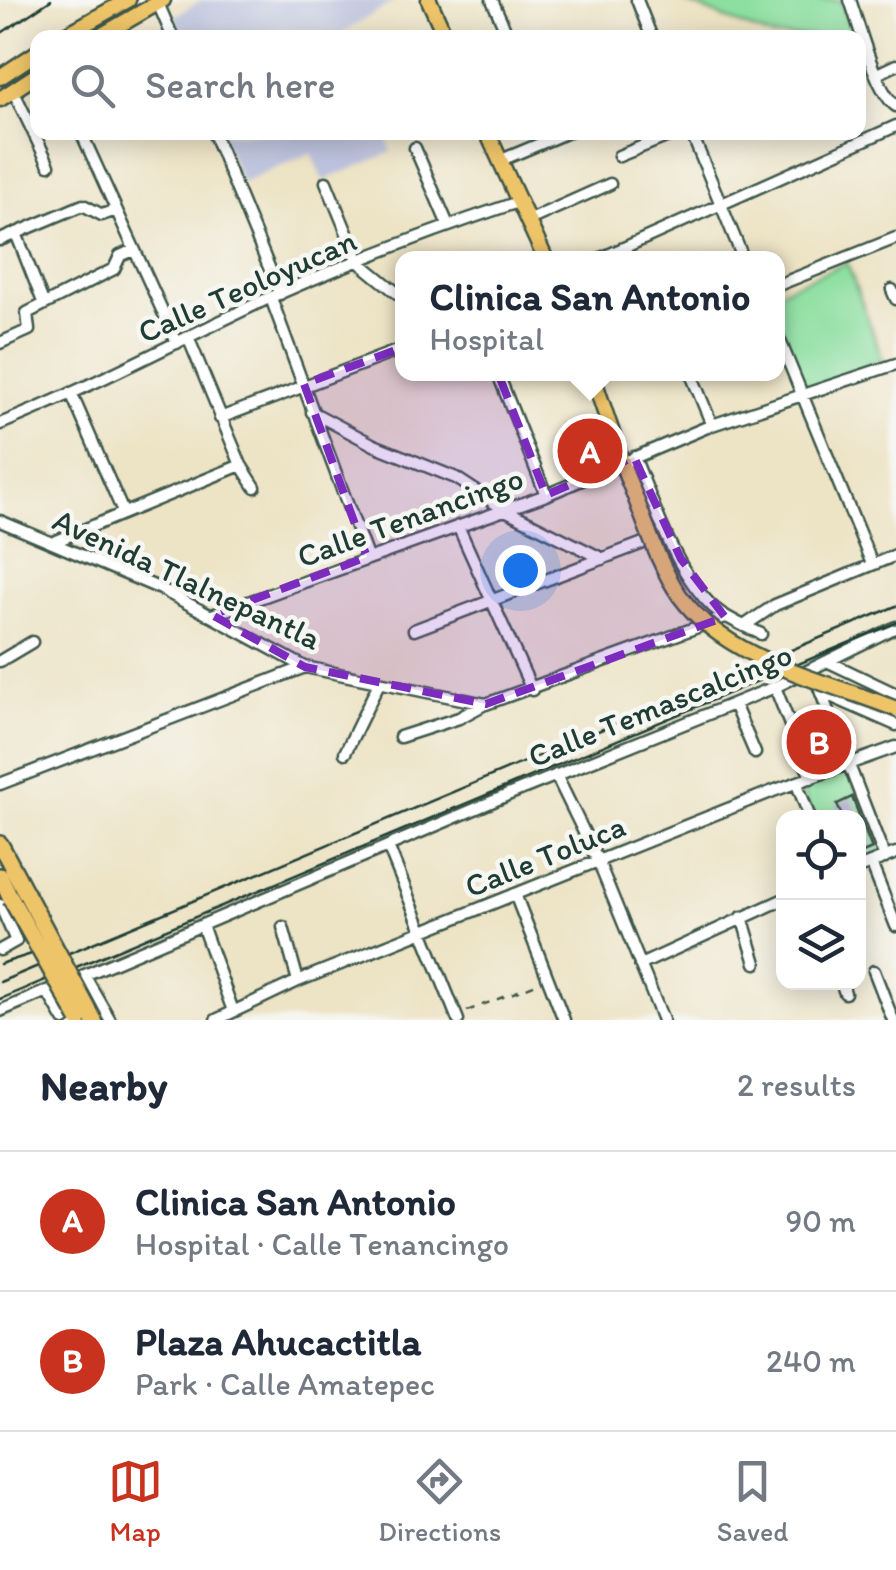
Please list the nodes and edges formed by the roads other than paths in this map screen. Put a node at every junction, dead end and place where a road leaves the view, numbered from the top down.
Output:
1 (128, 0) edge
2 (429, 0) edge
3 (492, 0) edge
4 (637, 0) edge
5 (850, 0) edge
6 (161, 1) edge
7 (74, 30) edge
8 (111, 30) edge
9 (170, 30) edge
10 (442, 30) edge
11 (505, 30) edge
12 (649, 30) edge
13 (861, 30) edge
14 (866, 44) edge
15 (30, 57) edge
16 (896, 65) edge
17 (877, 74) junction
18 (0, 78) edge
19 (30, 79) edge
20 (14, 90) junction
21 (0, 99) edge
22 (893, 104) edge
23 (30, 124) edge
24 (896, 126) edge
25 (866, 139) edge
26 (37, 140) edge
27 (85, 140) edge
28 (216, 140) edge
29 (491, 140) edge
30 (549, 140) edge
31 (658, 140) edge
32 (694, 140) edge
33 (863, 140) edge
34 (415, 148) dead end
35 (619, 156) dead end
36 (500, 161) junction
37 (49, 165) dead end
38 (326, 182) dead end
39 (610, 184) dead end
40 (518, 202) junction
41 (719, 202) junction
42 (116, 210) junction
43 (527, 221) junction
44 (448, 225) junction
45 (16, 233) junction
46 (896, 238) edge
47 (0, 240) edge
48 (134, 250) junction
49 (542, 251) edge
50 (616, 251) edge
51 (740, 251) edge
52 (359, 262) junction
53 (785, 282) edge
54 (395, 291) edge
55 (276, 296) junction
56 (43, 302) junction
57 (183, 340) junction
58 (0, 343) edge
59 (395, 352) edge
60 (785, 352) edge
61 (896, 364) edge
62 (501, 381) edge
63 (595, 381) edge
64 (693, 381) edge
65 (304, 384) junction
66 (804, 394) junction
67 (72, 395) junction
68 (312, 412) junction
69 (220, 418) junction
70 (0, 424) edge
71 (712, 425) junction
72 (240, 466) junction
73 (628, 466) junction
74 (255, 487) dead end
75 (546, 494) junction
76 (504, 510) junction
77 (123, 512) junction
78 (0, 521) edge
79 (458, 526) junction
80 (54, 542) junction
81 (646, 542) dead end
82 (896, 555) edge
83 (367, 557) junction
84 (602, 559) junction
85 (872, 564) junction
86 (490, 600) junction
87 (212, 615) junction
88 (726, 617) junction
89 (744, 626) junction
90 (896, 627) edge
91 (414, 630) dead end
92 (761, 634) dead end
93 (32, 642) dead end
94 (0, 661) edge
95 (830, 662) junction
96 (305, 667) junction
97 (812, 670) junction
98 (380, 683) junction
99 (775, 688) junction
100 (532, 690) junction
101 (821, 692) junction
102 (896, 694) edge
103 (486, 704) junction
104 (734, 704) junction
105 (896, 709) edge
106 (896, 725) edge
107 (400, 737) dead end
108 (896, 746) edge
109 (345, 753) dead end
110 (754, 753) dead end
111 (850, 767) junction
112 (556, 775) junction
113 (811, 778) junction
114 (0, 784) edge
115 (797, 784) junction
116 (807, 810) edge
117 (0, 844) edge
118 (388, 846) junction
119 (890, 855) edge
120 (598, 861) junction
121 (871, 863) junction
122 (866, 865) edge
123 (0, 876) edge
124 (515, 894) junction
125 (12, 899) edge
126 (782, 900) edge
127 (742, 917) junction
128 (202, 925) junction
129 (896, 926) edge
130 (282, 927) dead end
131 (424, 931) junction
132 (0, 950) edge
133 (756, 963) dead end
134 (640, 965) junction
135 (874, 972) dead end
136 (84, 975) junction
137 (298, 981) junction
138 (47, 991) junction
139 (0, 1011) edge
140 (224, 1017) edge
141 (457, 1018) edge
142 (64, 1020) edge
143 (78, 1020) edge
144 (94, 1020) edge
145 (110, 1020) edge
146 (564, 1020) edge
147 (663, 1020) edge
148 (893, 1020) edge

1 - 7 main road
2 - 10 main road
3 - 11 street
4 - 12 street
5 - 13 street
6 - 8 main road
6 - 9 street
14 - 17 street
15 - 18 main road
16 - 17 street
17 - 22 street
19 - 20 main road
20 - 21 main road
20 - 23 street
24 - 25 street
26 - 37 street
27 - 42 street
28 - 55 street
29 - 36 main road
30 - 36 street
31 - 35 street
32 - 41 street
33 - 41 street
34 - 44 street
36 - 40 main road
38 - 52 street
39 - 43 street
40 - 43 main road
40 - 44 street, Calle Teoloyucan
41 - 50 street
41 - 51 street
42 - 45 street
42 - 48 street
43 - 49 main road
44 - 52 street, Calle Teoloyucan
45 - 47 street
45 - 56 street
46 - 53 street
48 - 56 street
48 - 57 street
52 - 54 street
52 - 55 street, Calle Teoloyucan
55 - 57 street, Calle Teoloyucan
55 - 65 street
56 - 58 street
57 - 67 street, Calle Teoloyucan
57 - 69 street
59 - 65 street
60 - 66 street
61 - 66 street, Calle Tenancingo
62 - 75 street
63 - 73 main road
64 - 71 street
65 - 68 street
65 - 69 street
66 - 71 street, Calle Tenancingo
66 - 85 street
67 - 70 street, Calle Teoloyucan
67 - 77 street
68 - 76 street
68 - 83 street
69 - 72 street
71 - 73 street, Calle Tenancingo
72 - 74 street
72 - 77 street
73 - 75 street, Calle Tenancingo
73 - 88 street
73 - 105 main road, bridge
75 - 76 street, Calle Tenancingo
76 - 79 street, Calle Tenancingo
76 - 84 street
77 - 80 street
78 - 80 street, Avenida Tlalnepantla
79 - 83 street, Calle Tenancingo
79 - 86 street
80 - 87 street, Avenida Tlalnepantla
81 - 84 street
82 - 85 street
83 - 87 street, Calle Tenancingo
84 - 86 street
85 - 89 street
86 - 91 street
86 - 100 street
87 - 96 street, Avenida Tlalnepantla
88 - 89 street
88 - 100 street, Avenida Tlalnepantla
89 - 92 street
90 - 95 street, Calle Temascalcingo
93 - 94 street
95 - 97 street, Calle Temascalcingo
95 - 102 street
96 - 98 street, Avenida Tlalnepantla
96 - 114 street
97 - 99 street, Calle Temascalcingo
97 - 101 street
98 - 103 street, Avenida Tlalnepantla
98 - 109 street
99 - 104 street, Calle Temascalcingo
99 - 113 street
100 - 103 street, Avenida Tlalnepantla
101 - 106 street
101 - 111 street
103 - 107 street
104 - 110 street
104 - 112 street, Calle Temascalcingo
108 - 111 street, Calle Toluca
111 - 113 street, Calle Toluca
111 - 119 street
112 - 118 street, Calle Temascalcingo
112 - 120 street
113 - 115 street, Calle Toluca
115 - 116 street
115 - 120 street, Calle Toluca
117 - 125 highway
118 - 128 street, Calle Temascalcingo
118 - 131 street
119 - 121 street
120 - 124 street, Calle Toluca
120 - 134 street
121 - 122 street
121 - 129 street
123 - 125 highway
124 - 131 street, Calle Toluca
124 - 146 street
125 - 132 street
125 - 143 highway, bridge
125 - 144 highway, bridge
126 - 127 street
127 - 133 street
127 - 134 street
128 - 136 street, Calle Temascalcingo
128 - 140 street
130 - 137 street
131 - 137 street, Calle Toluca
131 - 141 street
134 - 147 street
135 - 148 street
136 - 138 street, Calle Temascalcingo
136 - 145 street
137 - 140 street, Calle Toluca
138 - 139 street, Calle Temascalcingo
138 - 142 street

